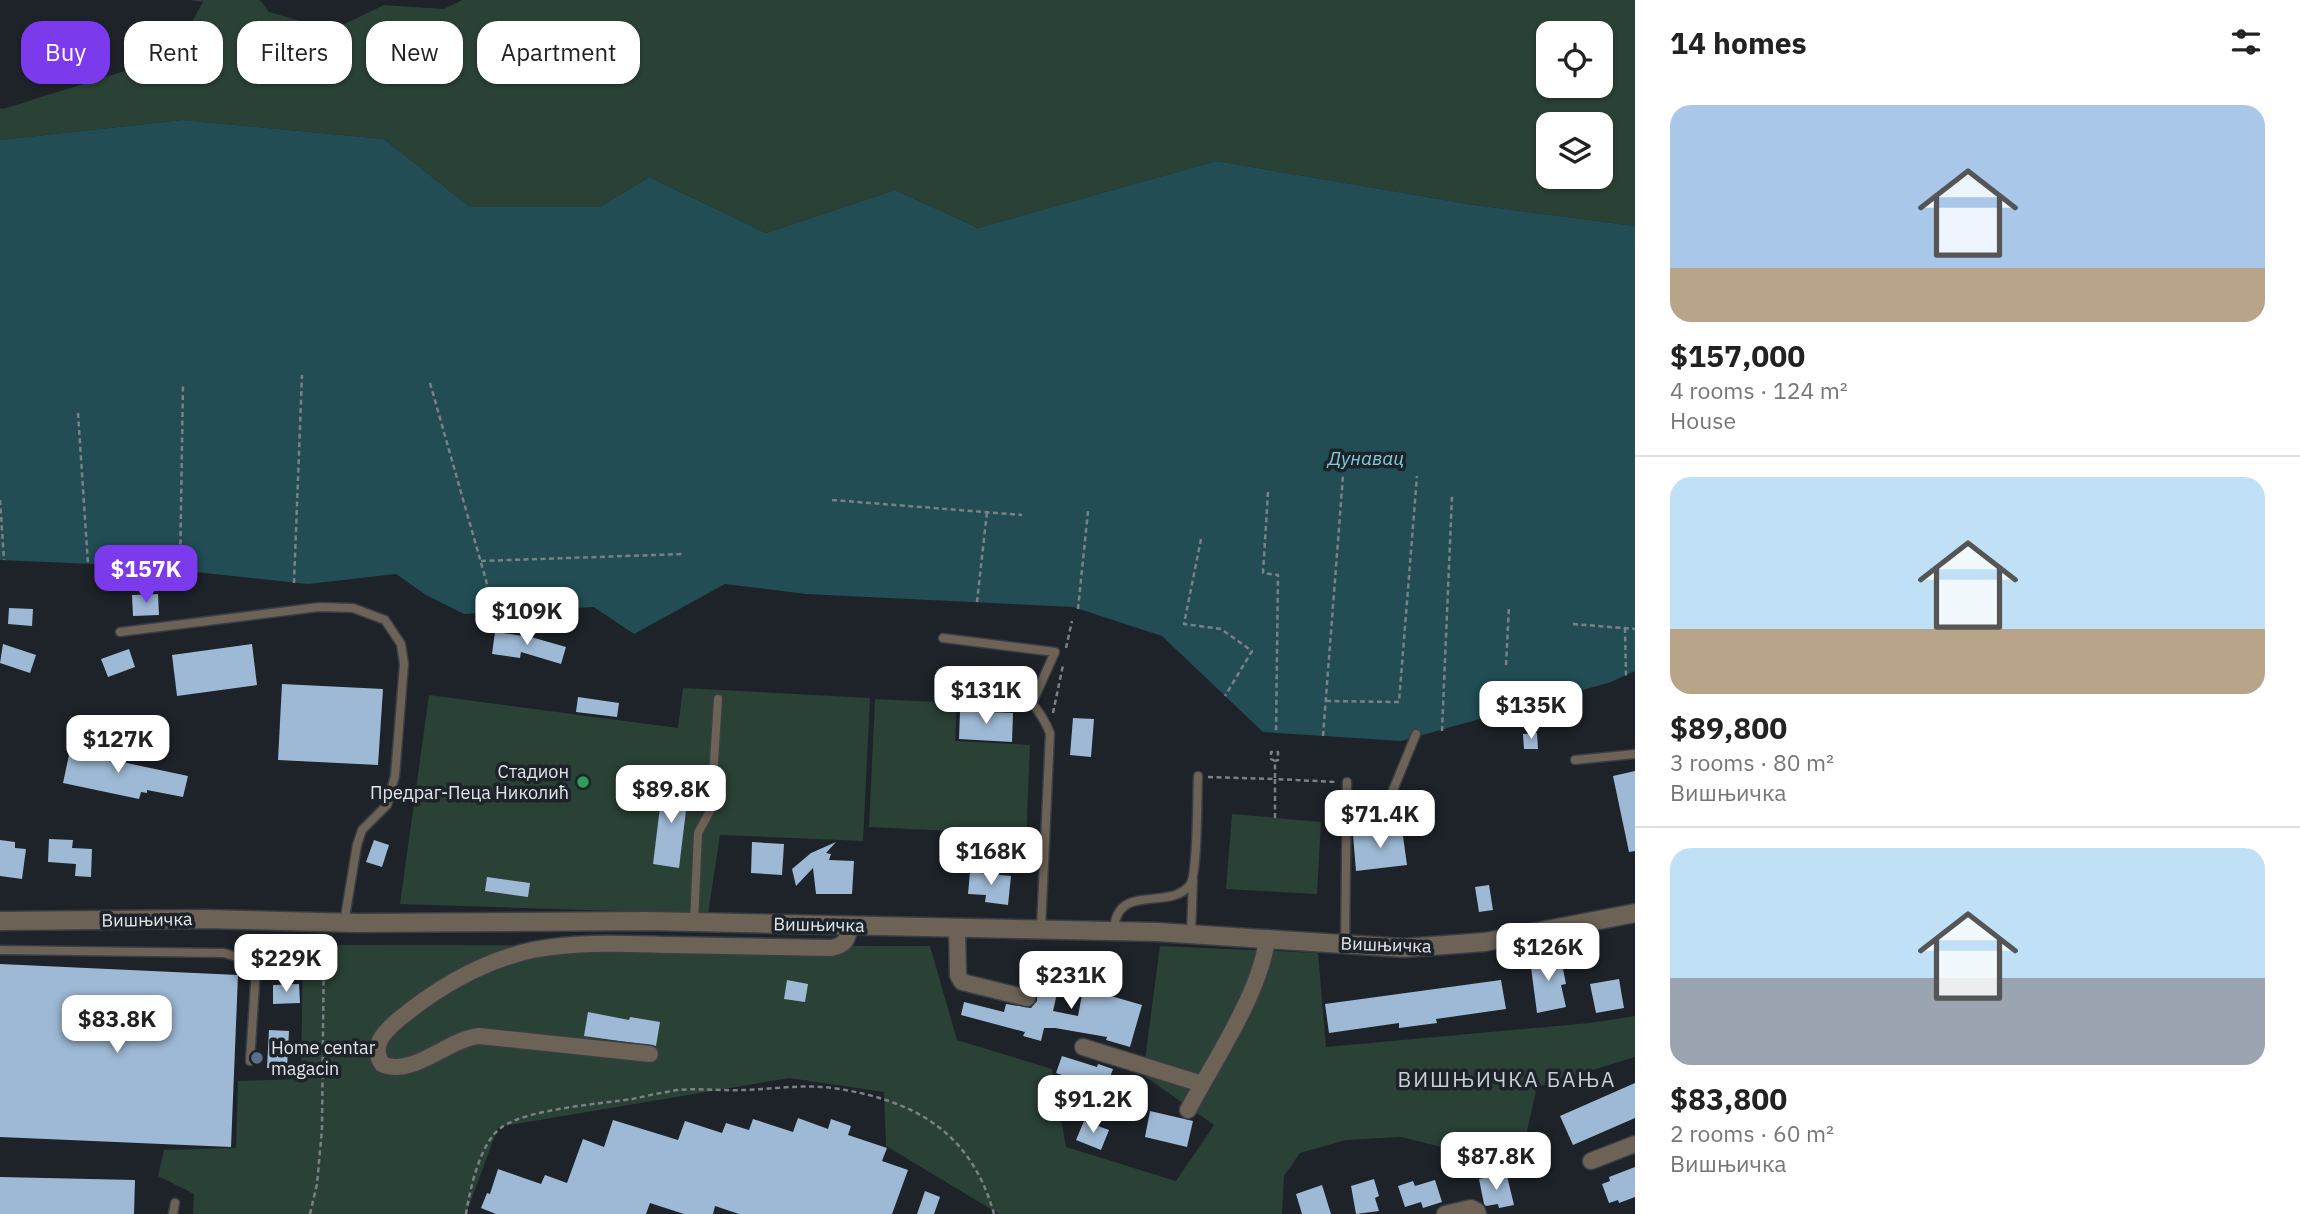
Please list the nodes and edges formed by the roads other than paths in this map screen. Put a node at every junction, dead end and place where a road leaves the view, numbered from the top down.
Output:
1 (120, 632) dead end
2 (943, 638) dead end
3 (941, 673) dead end
4 (718, 699) dead end
5 (1032, 703) junction
6 (1416, 733) dead end
7 (1635, 754) edge
8 (1575, 760) dead end
9 (1198, 776) road end
10 (1347, 782) road end
11 (1347, 803) junction
12 (1193, 877) junction
13 (1635, 913) edge
14 (0, 921) edge
15 (344, 923) junction
16 (694, 923) junction
17 (850, 926) junction
18 (957, 928) junction
19 (1041, 931) junction
20 (1114, 932) junction
21 (1191, 933) junction
22 (1267, 938) junction
23 (1345, 944) junction
24 (0, 950) edge
25 (1027, 998) dead end
26 (1083, 1048) dead end
27 (650, 1054) dead end
28 (250, 1061) dead end
29 (1202, 1083) junction
30 (1188, 1110) dead end
31 (1635, 1144) edge
32 (1591, 1161) dead end
33 (175, 1203) dead end
34 (173, 1214) edge
35 (1445, 1214) edge
36 (1478, 1214) edge

1 - 15 lane
2 - 5 lane
3 - 5 lane
4 - 16 lane
5 - 19 lane
6 - 11 lane
7 - 8 lane
9 - 12 lane
10 - 11 lane
11 - 23 lane
12 - 20 lane
12 - 21 lane
13 - 23 street, Вишњичка
14 - 15 street, Вишњичка
15 - 16 street, Вишњичка
16 - 17 street, Вишњичка
17 - 18 street, Вишњичка
17 - 27 street
18 - 19 street, Вишњичка
18 - 25 street
19 - 20 street, Вишњичка
20 - 21 street, Вишњичка
21 - 22 street, Вишњичка
22 - 23 street, Вишњичка
22 - 29 street
24 - 28 lane
26 - 29 street
29 - 30 street
31 - 32 street
33 - 34 lane
35 - 36 street

